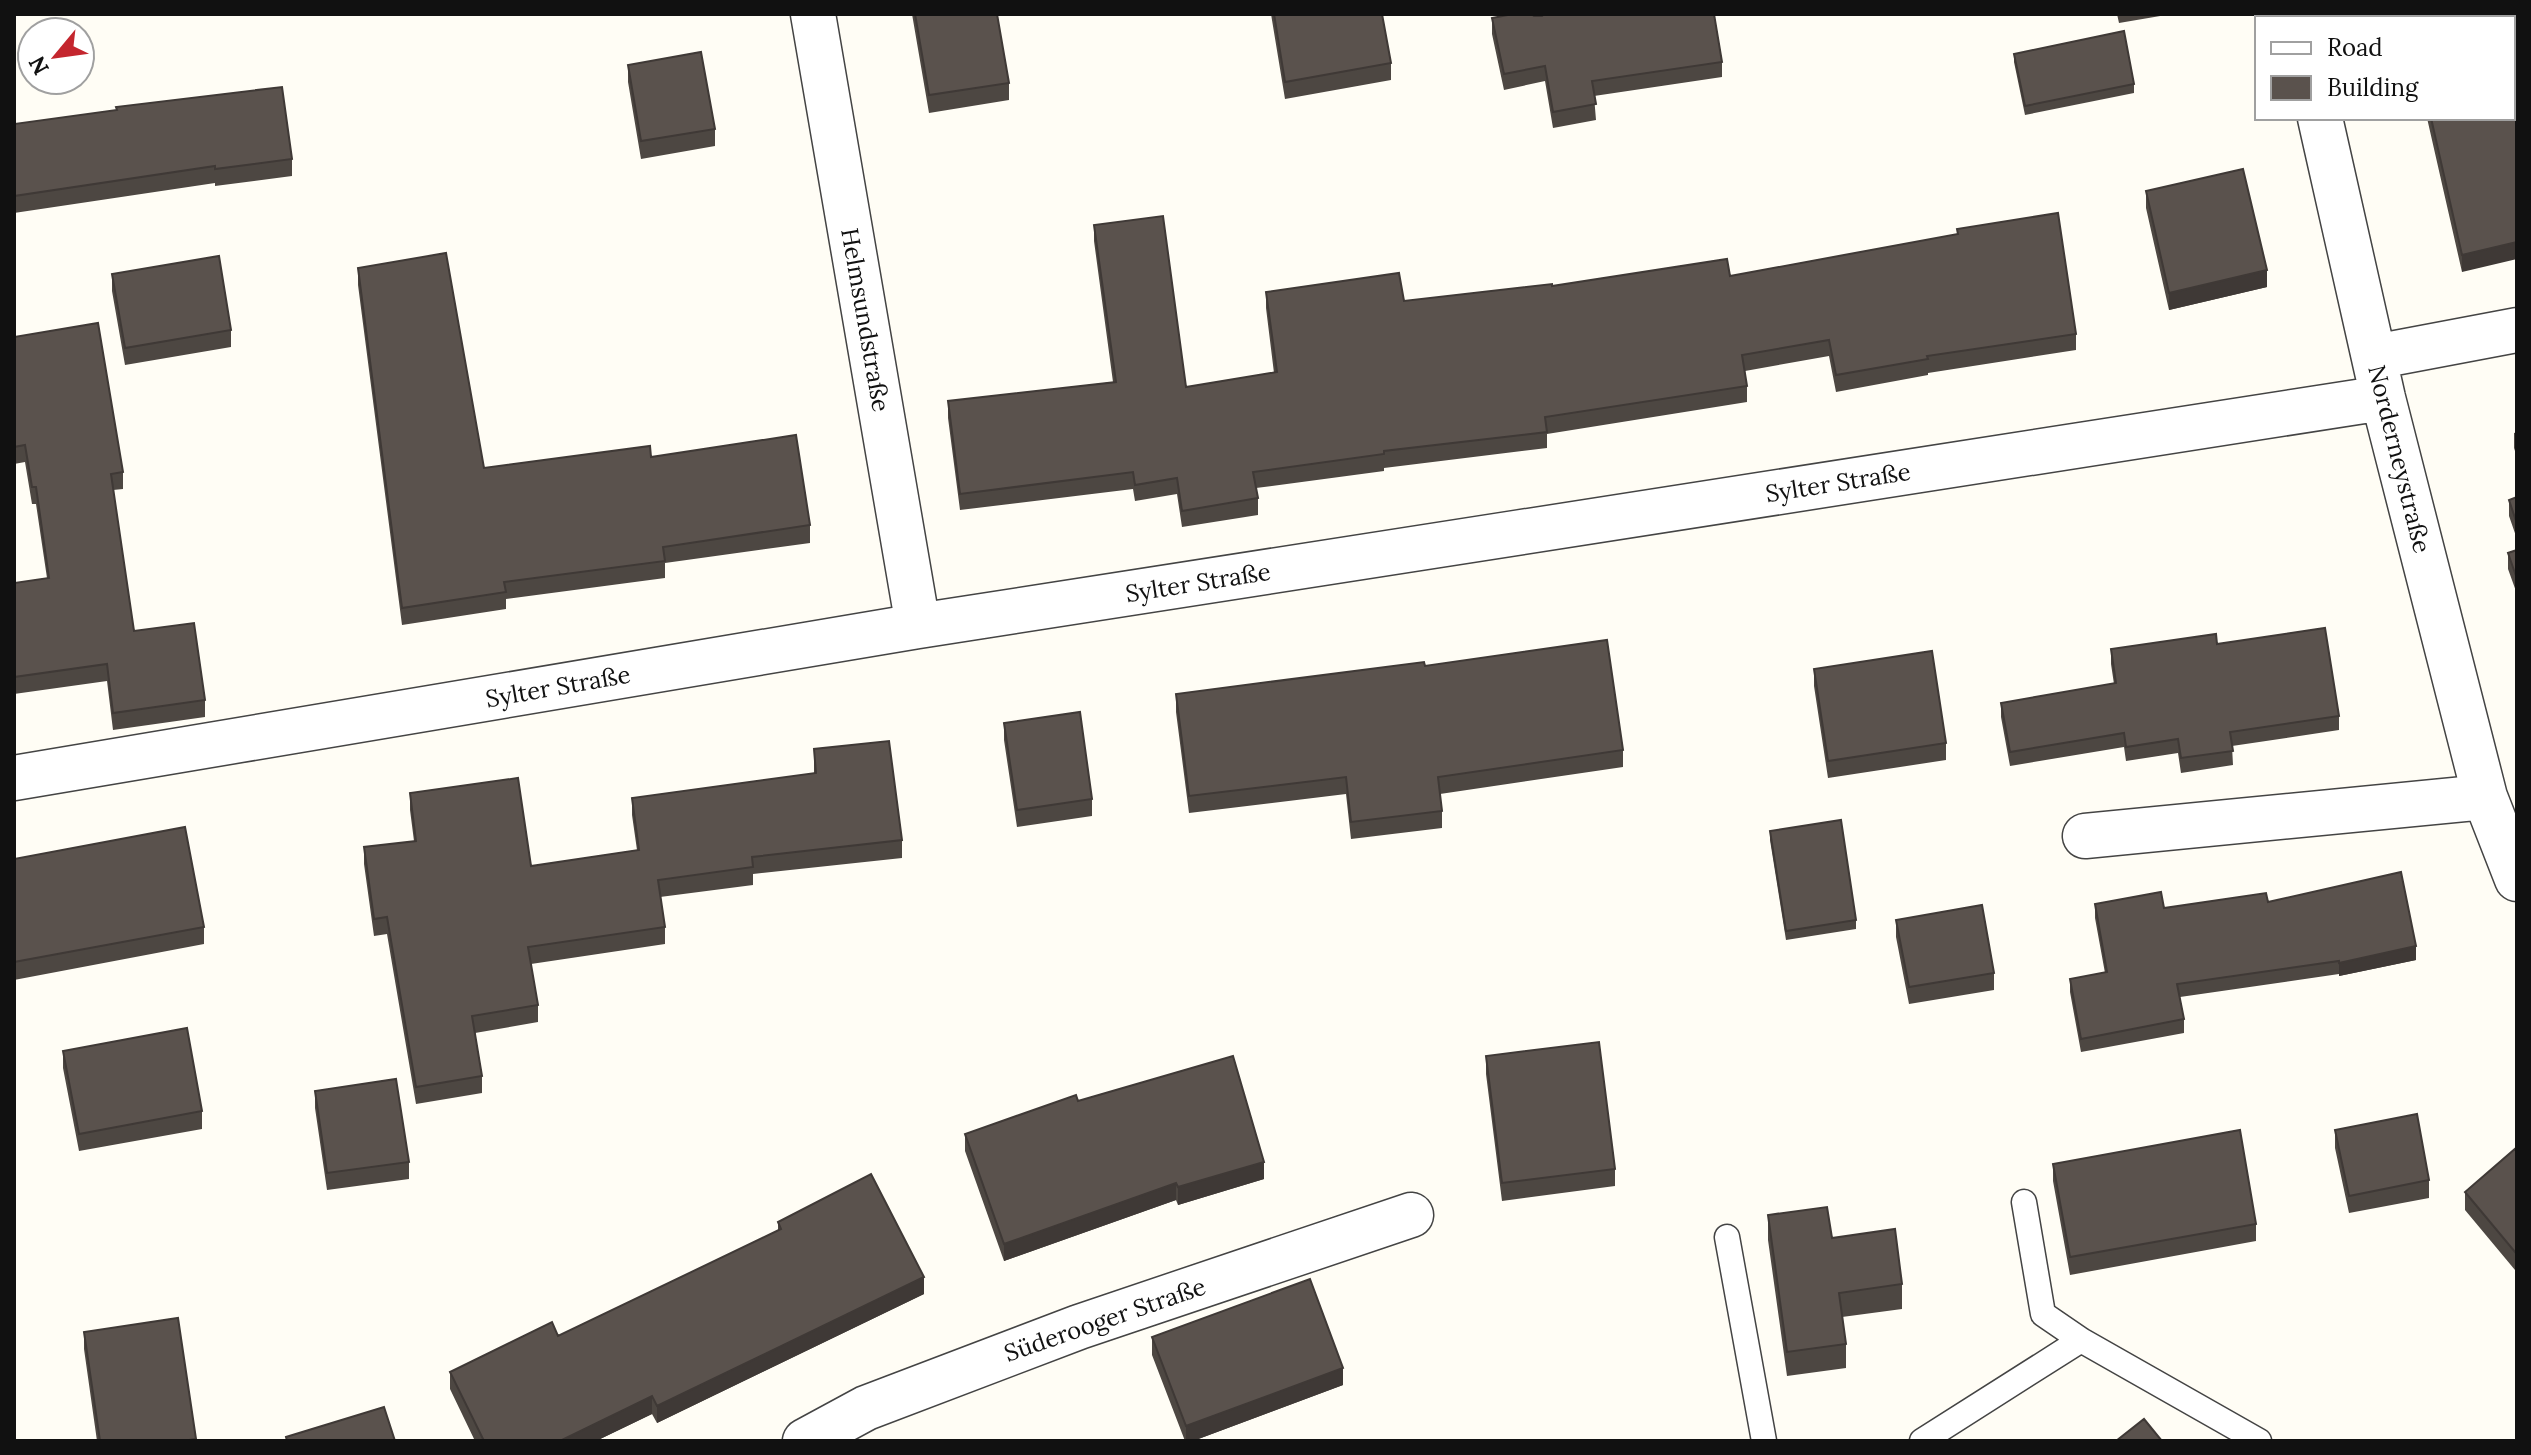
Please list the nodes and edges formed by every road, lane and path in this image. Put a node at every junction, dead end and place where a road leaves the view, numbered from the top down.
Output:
1 (813, 14) edge
2 (2320, 120) edge
3 (2517, 330) edge
4 (2379, 378) junction
5 (918, 626) junction
6 (14, 778) edge
7 (2485, 797) junction
8 (2085, 836) dead end
9 (2517, 879) edge
10 (2024, 1202) dead end
11 (1411, 1215) dead end
12 (1727, 1237) dead end
13 (2081, 1340) junction
14 (805, 1441) edge
15 (1764, 1441) edge
16 (1922, 1441) edge
17 (2259, 1441) edge

1 - 5 street, Helmsundstraße
2 - 4 street, Norderneystraße
3 - 4 street, Sylter Straße
4 - 5 street, Sylter Straße
4 - 7 street, Norderneystraße
5 - 6 street, Sylter Straße
7 - 8 street
7 - 9 street, Norderneystraße
10 - 13 lane
11 - 14 street, Süderooger Straße
12 - 15 lane
13 - 16 lane
13 - 17 lane

